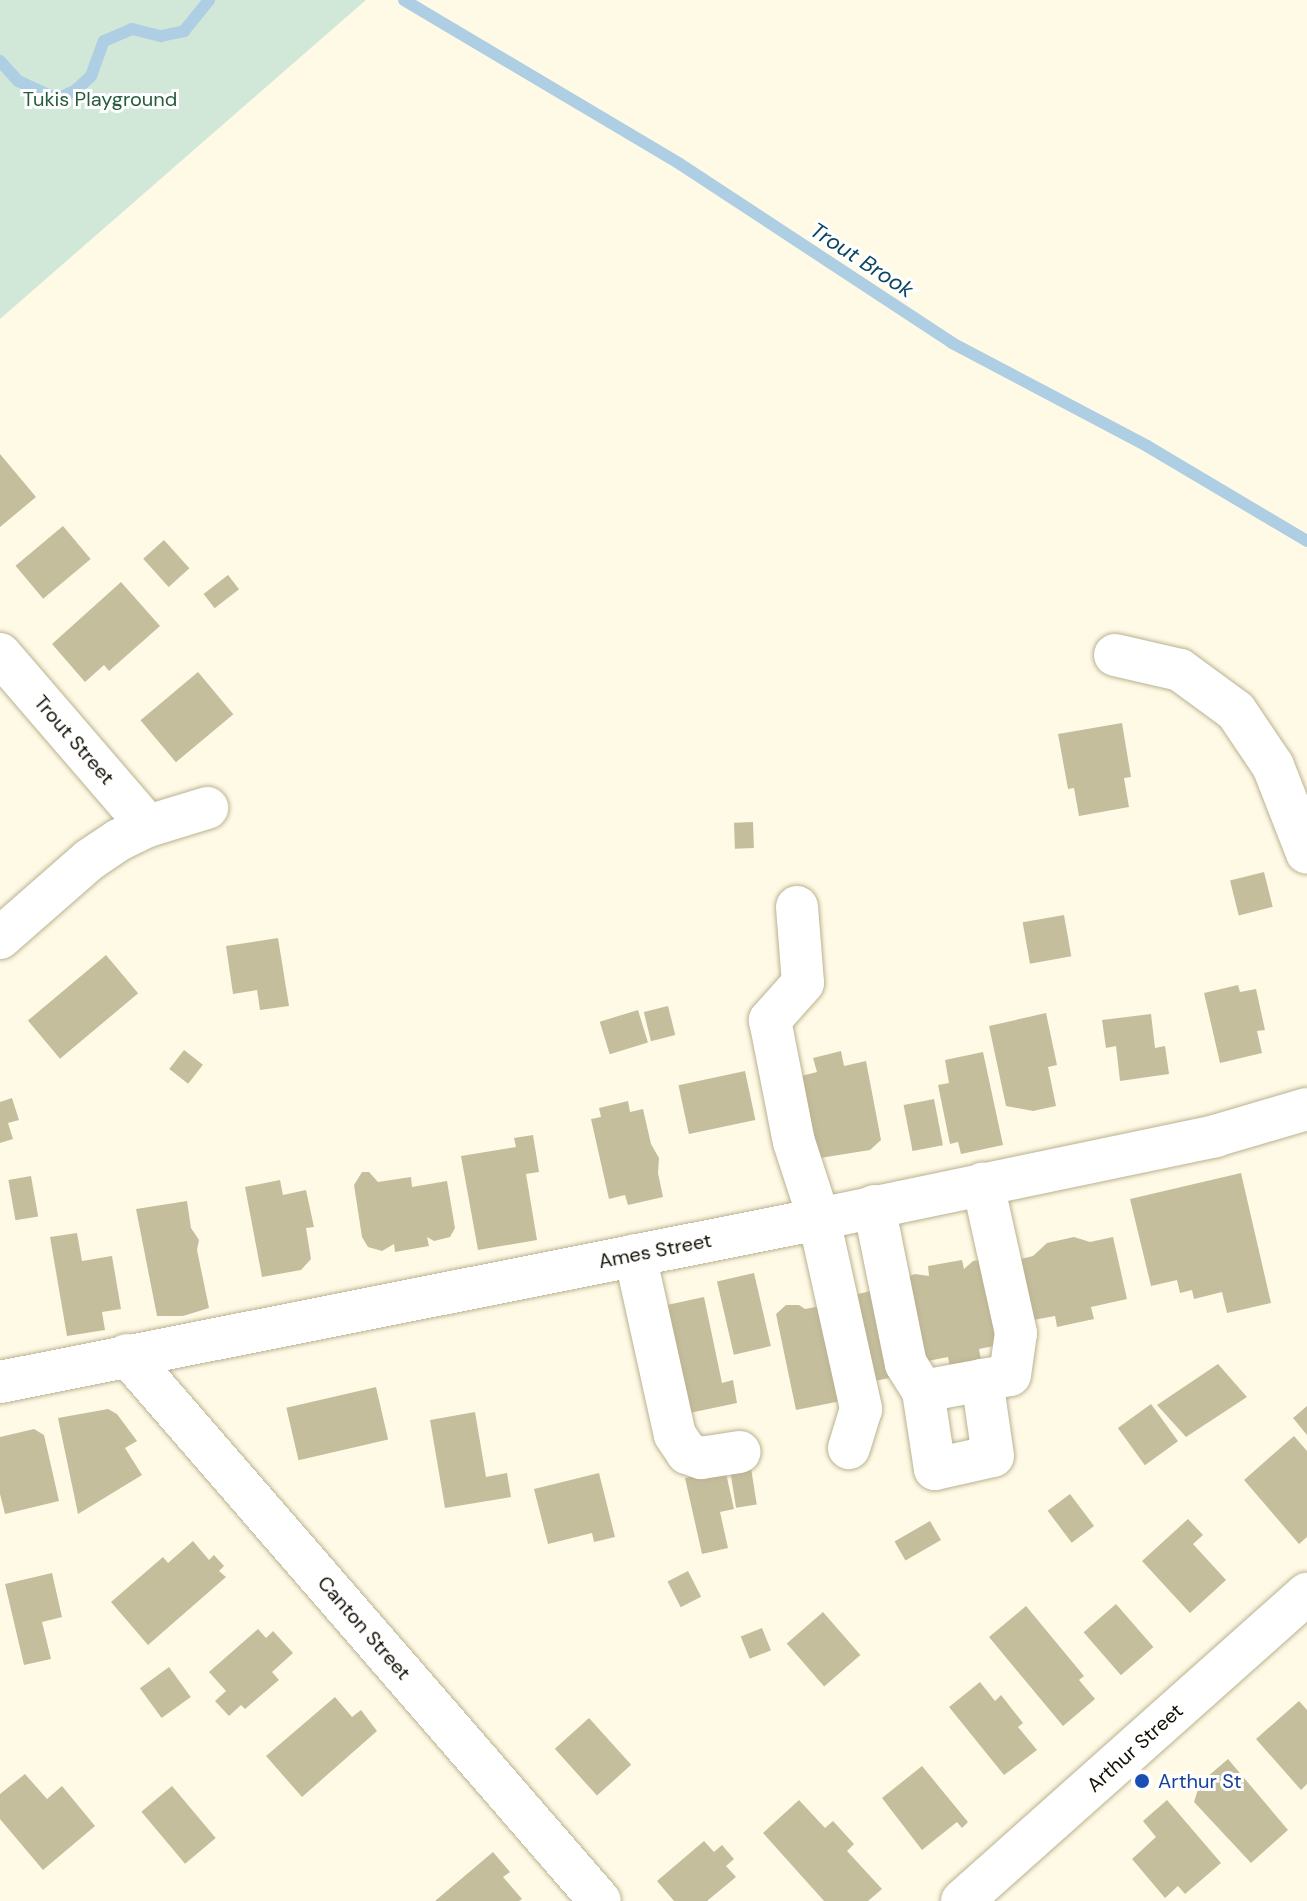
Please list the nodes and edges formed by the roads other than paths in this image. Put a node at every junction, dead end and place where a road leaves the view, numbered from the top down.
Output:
1 (0, 654) edge
2 (1115, 655) dead end
3 (207, 808) dead end
4 (148, 826) junction
5 (1307, 853) edge
6 (797, 907) dead end
7 (0, 938) edge
8 (1307, 1109) edge
9 (983, 1184) junction
10 (874, 1206) junction
11 (819, 1219) junction
12 (635, 1255) junction
13 (127, 1355) junction
14 (982, 1380) junction
15 (0, 1382) edge
16 (923, 1391) junction
17 (849, 1448) dead end
18 (740, 1452) dead end
19 (1307, 1594) edge
20 (600, 1901) edge
21 (962, 1901) edge

1 - 4 street, Trout Street
2 - 5 street
3 - 4 street
4 - 7 street
6 - 11 street
8 - 9 street, Ames Street
9 - 10 street, Ames Street
9 - 14 street
10 - 11 street, Ames Street
10 - 16 street
11 - 12 street, Ames Street
11 - 17 street
12 - 13 street, Ames Street
12 - 18 street
13 - 15 street, Ames Street
13 - 20 street, Canton Street
14 - 16 street
14 - 16 street
19 - 21 street, Arthur Street

